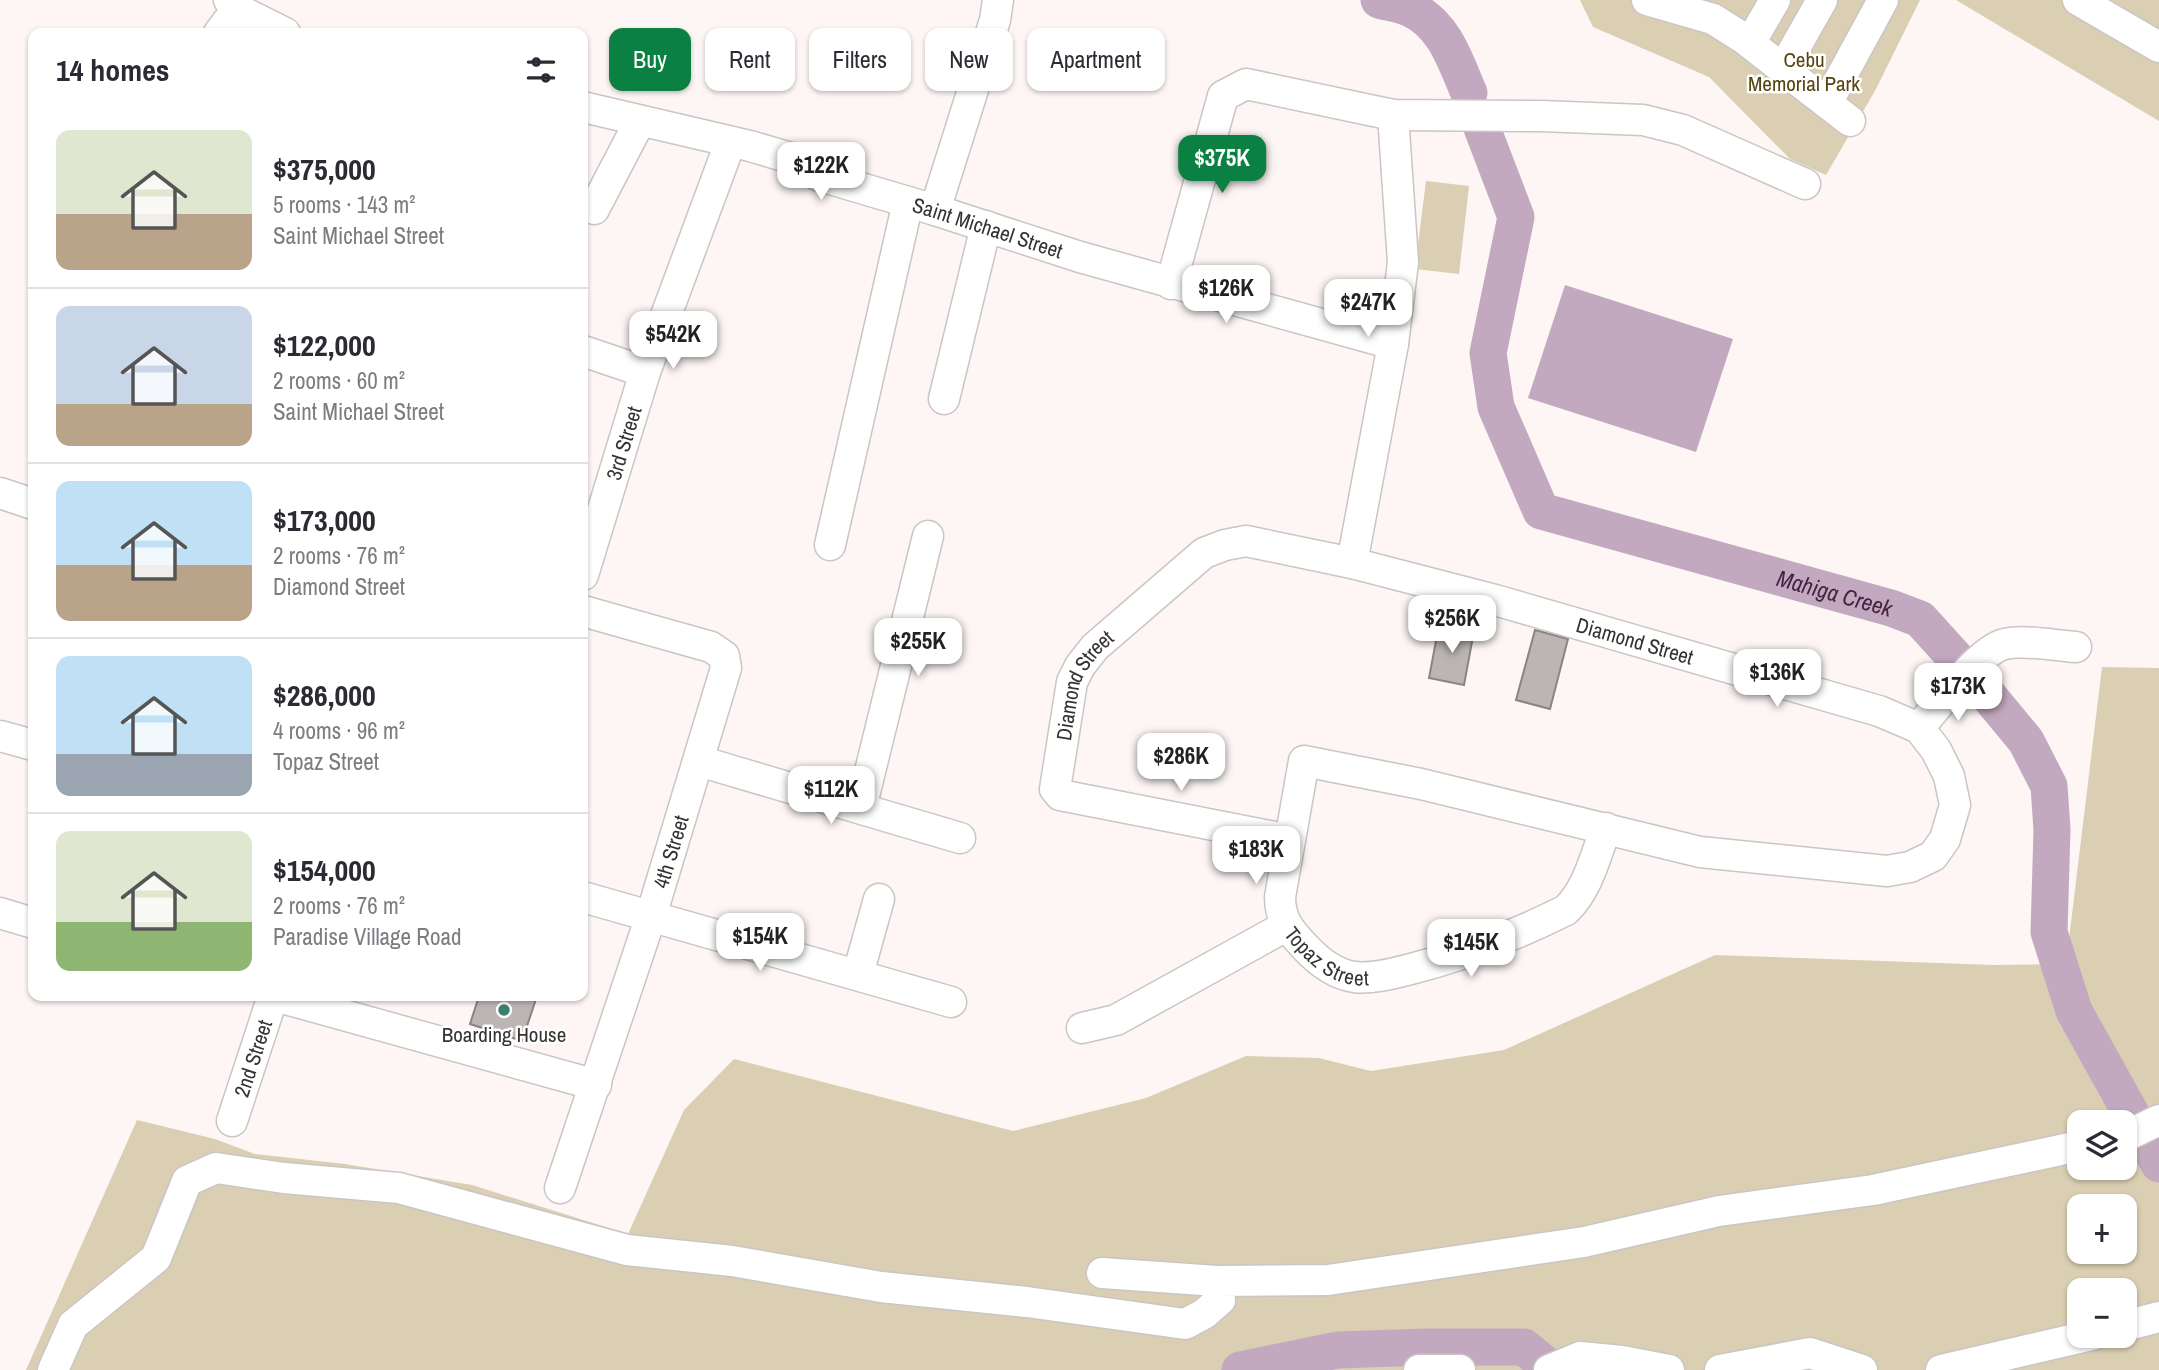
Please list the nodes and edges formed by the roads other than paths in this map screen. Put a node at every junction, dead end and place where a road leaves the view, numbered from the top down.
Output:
1 (998, 0) edge
2 (1775, 0) edge
3 (1822, 0) edge
4 (1883, 0) edge
5 (2078, 0) edge
6 (1661, 2) edge
7 (233, 4) edge
8 (1718, 10) edge
9 (221, 28) edge
10 (276, 28) edge
11 (1750, 43) junction
12 (2159, 47) edge
13 (1783, 69) junction
14 (588, 108) edge
15 (1393, 115) junction
16 (640, 121) junction
17 (726, 154) dead end
18 (1805, 184) dead end
19 (921, 206) junction
20 (594, 209) dead end
21 (985, 226) junction
22 (1171, 284) junction
23 (1393, 344) junction
24 (588, 353) edge
25 (645, 372) junction
26 (944, 400) dead end
27 (0, 493) edge
28 (28, 501) edge
29 (928, 536) dead end
30 (830, 545) dead end
31 (588, 559) edge
32 (1352, 564) junction
33 (588, 612) edge
34 (2076, 647) dead end
35 (1919, 728) junction
36 (0, 736) edge
37 (28, 744) edge
38 (699, 761) junction
39 (861, 808) junction
40 (1606, 828) junction
41 (960, 838) dead end
42 (1290, 840) junction
43 (588, 898) edge
44 (879, 899) dead end
45 (0, 913) edge
46 (651, 916) junction
47 (28, 921) edge
48 (1286, 926) junction
49 (858, 974) junction
50 (272, 1001) edge
51 (292, 1001) edge
52 (951, 1002) dead end
53 (1082, 1028) dead end
54 (596, 1085) junction
55 (232, 1121) dead end
56 (2156, 1121) edge
57 (2137, 1131) edge
58 (2067, 1149) edge
59 (560, 1188) dead end
60 (1102, 1273) dead end
61 (1217, 1281) junction
62 (2159, 1317) edge
63 (2137, 1323) edge
64 (2067, 1341) edge
65 (53, 1370) edge
66 (1419, 1370) edge
67 (1460, 1370) edge
68 (1549, 1370) edge
69 (1669, 1370) edge
70 (1720, 1370) edge
71 (1862, 1370) edge
72 (1941, 1370) edge

1 - 19 street
2 - 11 street
3 - 13 street
4 - 13 street
5 - 12 street
6 - 8 street
7 - 9 street
7 - 10 street
8 - 11 street
11 - 13 street
14 - 16 street, Saint Michael Street
15 - 18 street
15 - 22 street
15 - 23 street
16 - 19 street, Saint Michael Street
16 - 20 street
17 - 25 street, 3rd Street
19 - 21 street, Saint Michael Street
19 - 30 street
21 - 22 street, Saint Michael Street
21 - 26 street
22 - 23 street, Saint Michael Street
23 - 32 street
24 - 25 street
25 - 31 street, 3rd Street
27 - 28 street
29 - 39 street
32 - 35 street, Diamond Street
32 - 42 street, Diamond Street
33 - 38 street, 4th Street
34 - 35 street
35 - 40 street
36 - 37 street
38 - 39 street
38 - 46 street, 4th Street
39 - 41 street
40 - 42 street, Topaz Street
40 - 48 street, Topaz Street
42 - 48 street, Topaz Street
43 - 46 street
44 - 49 street
45 - 47 street
46 - 49 street
46 - 54 street, 4th Street
48 - 53 street
49 - 52 street
50 - 55 street, 2nd Street
51 - 54 street
54 - 59 street, 4th Street
56 - 57 street
58 - 61 street
60 - 61 street
61 - 65 street
62 - 63 street
64 - 72 street
66 - 67 street
68 - 69 street
70 - 71 street

